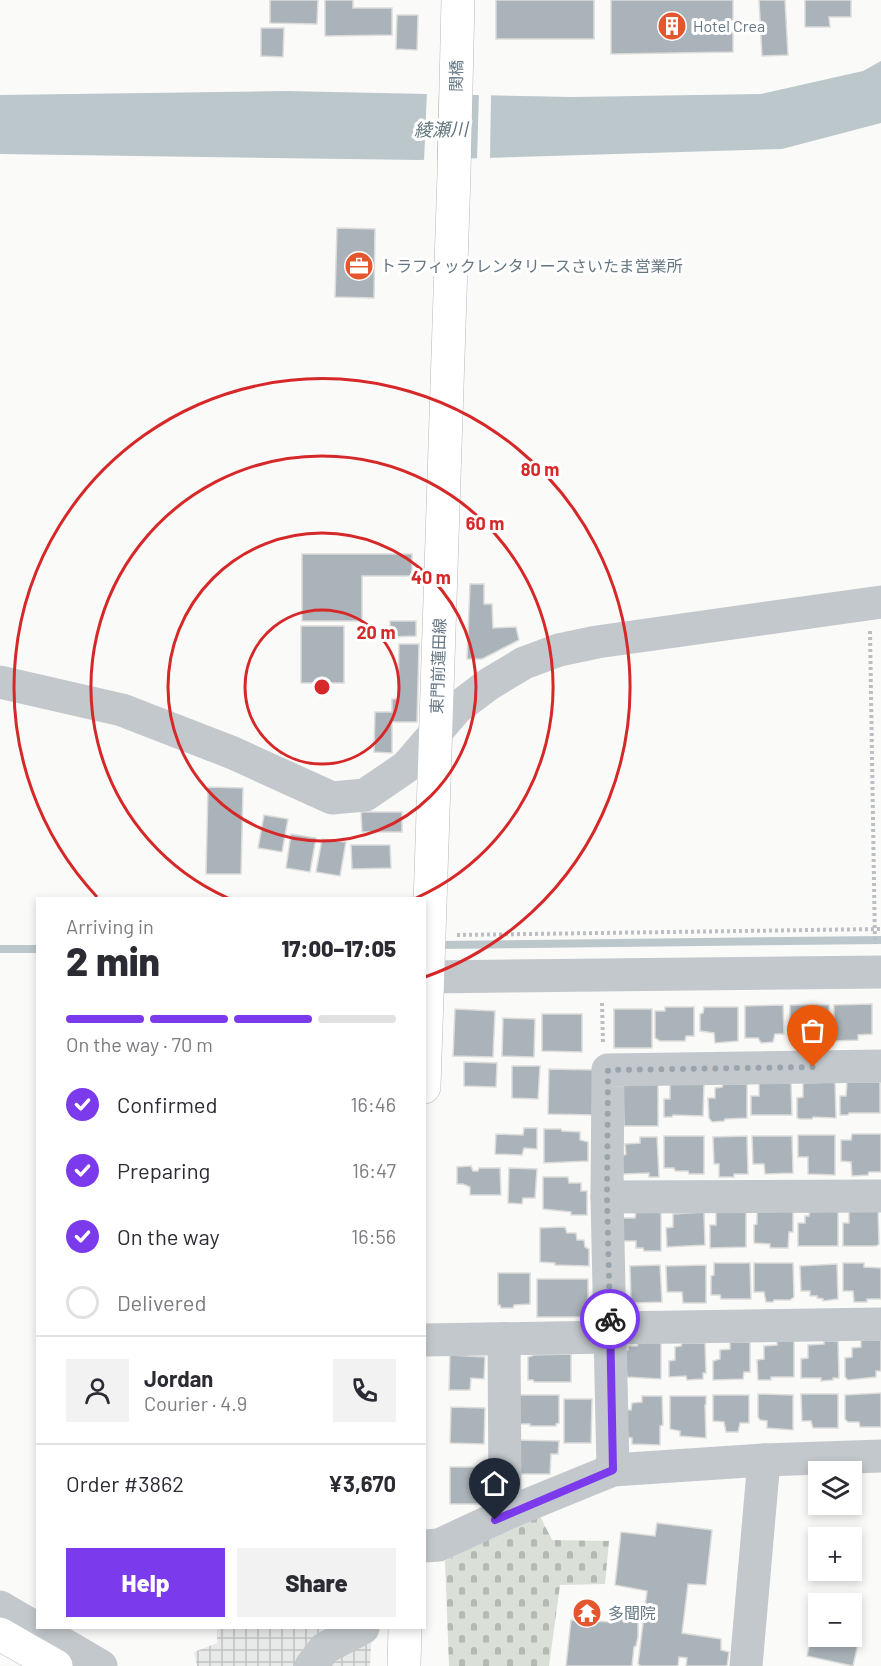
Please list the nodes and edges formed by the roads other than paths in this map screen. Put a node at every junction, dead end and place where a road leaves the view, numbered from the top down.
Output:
1 (458, 0) edge
2 (454, 173) joint
3 (876, 602) edge
4 (0, 682) edge
5 (436, 734) junction
6 (879, 972) edge
7 (428, 977) junction
8 (426, 1032) edge
9 (881, 1066) edge
10 (881, 1196) edge
11 (607, 1197) junction
12 (881, 1324) edge
13 (611, 1333) junction
14 (504, 1339) junction
15 (426, 1340) edge
16 (881, 1456) edge
17 (764, 1460) junction
18 (613, 1470) junction
19 (510, 1512) junction
20 (426, 1546) edge
21 (0, 1607) edge
22 (36, 1628) edge
23 (38, 1629) edge
24 (361, 1629) edge
25 (405, 1629) edge
26 (0, 1634) edge
27 (56, 1666) edge
28 (101, 1666) edge
29 (311, 1666) edge
30 (404, 1666) edge
31 (746, 1666) edge

1 - 2 main road, 関橋
2 - 5 main road, 東門前蓮田線
3 - 5 street
4 - 5 street
5 - 7 main road, 東門前蓮田線
6 - 7 street
7 - 8 main road, 東門前蓮田線
9 - 11 street
10 - 11 street
11 - 13 street
12 - 13 street
13 - 14 street
13 - 18 street
14 - 15 street
14 - 19 street
16 - 17 street
17 - 18 street
17 - 31 street
18 - 19 street
19 - 20 street
21 - 22 street
23 - 28 street
24 - 29 street
25 - 30 main road
26 - 27 main road

